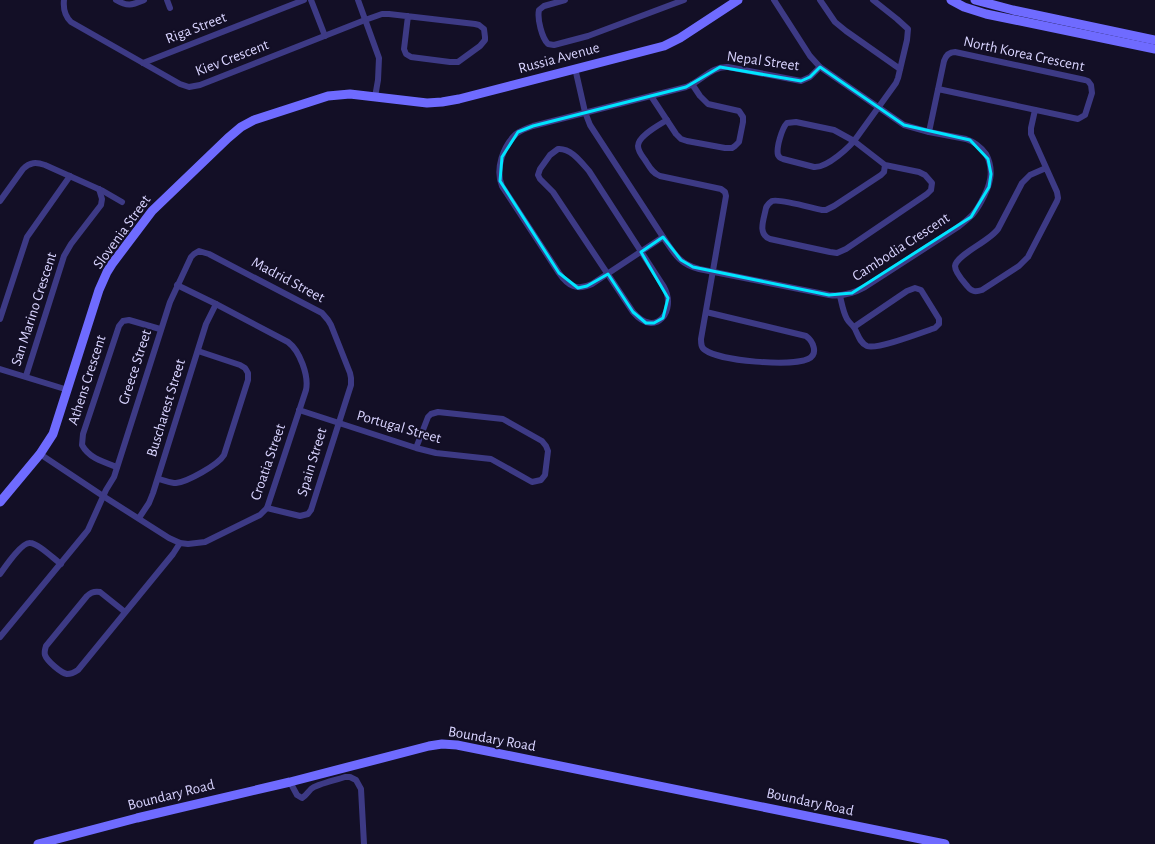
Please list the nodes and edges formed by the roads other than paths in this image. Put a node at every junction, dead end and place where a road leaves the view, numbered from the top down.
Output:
1 (64, 0) edge
2 (116, 0) edge
3 (144, 0) edge
4 (167, 0) edge
5 (304, 0) edge
6 (311, 0) edge
7 (358, 0) edge
8 (565, 0) edge
9 (684, 0) edge
10 (738, 0) edge
11 (774, 0) edge
12 (820, 0) edge
13 (873, 0) edge
14 (950, 0) edge
15 (974, 0) edge
16 (170, 8) dead end
17 (408, 16) junction
18 (366, 20) junction
19 (325, 36) junction
20 (1155, 40) edge
21 (1155, 50) edge
22 (143, 63) junction
23 (820, 67) junction
24 (575, 68) junction
25 (900, 69) junction
26 (692, 84) junction
27 (938, 89) junction
28 (651, 96) junction
29 (375, 97) junction
30 (878, 107) junction
31 (1035, 110) junction
32 (585, 112) junction
33 (667, 120) junction
34 (929, 132) junction
35 (854, 141) junction
36 (885, 165) junction
37 (1046, 168) junction
38 (70, 176) junction
39 (99, 189) junction
40 (0, 201) edge
41 (122, 202) dead end
42 (663, 237) junction
43 (199, 251) joint
44 (643, 255) junction
45 (713, 272) junction
46 (608, 274) junction
47 (177, 285) junction
48 (840, 296) junction
49 (216, 304) junction
50 (706, 312) junction
51 (0, 319) edge
52 (854, 327) junction
53 (160, 329) junction
54 (198, 351) junction
55 (0, 368) edge
56 (26, 376) junction
57 (68, 390) junction
58 (299, 410) junction
59 (338, 423) junction
60 (416, 448) junction
61 (40, 454) junction
62 (117, 467) junction
63 (158, 479) junction
64 (103, 496) junction
65 (0, 502) edge
66 (267, 508) junction
67 (139, 518) junction
68 (180, 543) junction
69 (61, 564) junction
70 (0, 574) edge
71 (126, 612) junction
72 (0, 637) edge
73 (290, 782) junction
74 (923, 842) edge
75 (38, 844) edge
76 (364, 844) edge
77 (945, 844) edge

1 - 22 street, Kiev Crescent
2 - 3 street
4 - 16 street
5 - 22 street, Riga Street
6 - 19 street
7 - 18 street
8 - 9 street
10 - 24 street, Russia Avenue
11 - 23 street, Cambodia Crescent
12 - 25 street
13 - 25 street
14 - 21 street
15 - 20 street
17 - 17 street, Kiev Crescent
17 - 18 street, Kiev Crescent
18 - 19 street, Kiev Crescent
18 - 29 street
19 - 22 street, Kiev Crescent
23 - 26 street, Nepal Street
23 - 30 street, Cambodia Crescent
24 - 29 street, Russia Avenue
24 - 32 street, Cambodia Crescent
25 - 30 street
26 - 28 street, Nepal Street
26 - 33 street
27 - 31 street, North Korea Crescent
27 - 31 street, North Korea Crescent
27 - 34 street, North Korea Crescent
28 - 32 street, Nepal Street
28 - 33 street
29 - 57 street, Slovenia Street
30 - 34 street, Cambodia Crescent
30 - 35 street
31 - 37 street
32 - 42 street, Cambodia Crescent
32 - 46 street, Nepal Street
33 - 45 street
34 - 48 street, Cambodia Crescent
35 - 35 street
35 - 36 street
36 - 36 street
37 - 37 street
38 - 39 street
38 - 40 street
38 - 51 street
39 - 41 street
39 - 56 street, San Marino Crescent
42 - 44 street
42 - 45 street, Cambodia Crescent
43 - 47 street, Greece Street
43 - 59 street, Madrid Street
44 - 46 street
44 - 46 street
44 - 46 street
45 - 48 street, Cambodia Crescent
45 - 50 street
47 - 49 street, Croatia Street
47 - 53 street, Greece Street
48 - 52 street
49 - 54 street, Buscharest Street
49 - 58 street, Croatia Street
50 - 50 street
52 - 52 street
53 - 62 street, Greece Street
53 - 62 street, Athens Crescent
54 - 63 street, Buscharest Street
54 - 63 street
55 - 56 street, San Marino Crescent
56 - 57 street, San Marino Crescent
57 - 61 street, Slovenia Street
58 - 59 street, Portugal Street
58 - 66 street, Croatia Street
59 - 60 street, Portugal Street
59 - 66 street, Spain Street
60 - 60 street, Portugal Street
61 - 64 street, Croatia Street
61 - 65 street, Slovenia Street
62 - 64 street, Greece Street
63 - 67 street, Buscharest Street
64 - 67 street, Croatia Street
64 - 69 street, Greece Street
66 - 68 street, Croatia Street
67 - 68 street, Croatia Street
68 - 71 street
69 - 70 street
69 - 72 street, Greece Street
71 - 71 street
73 - 74 street, Boundary Road
73 - 75 street, Boundary Road
73 - 76 street
74 - 77 street, Boundary Road

